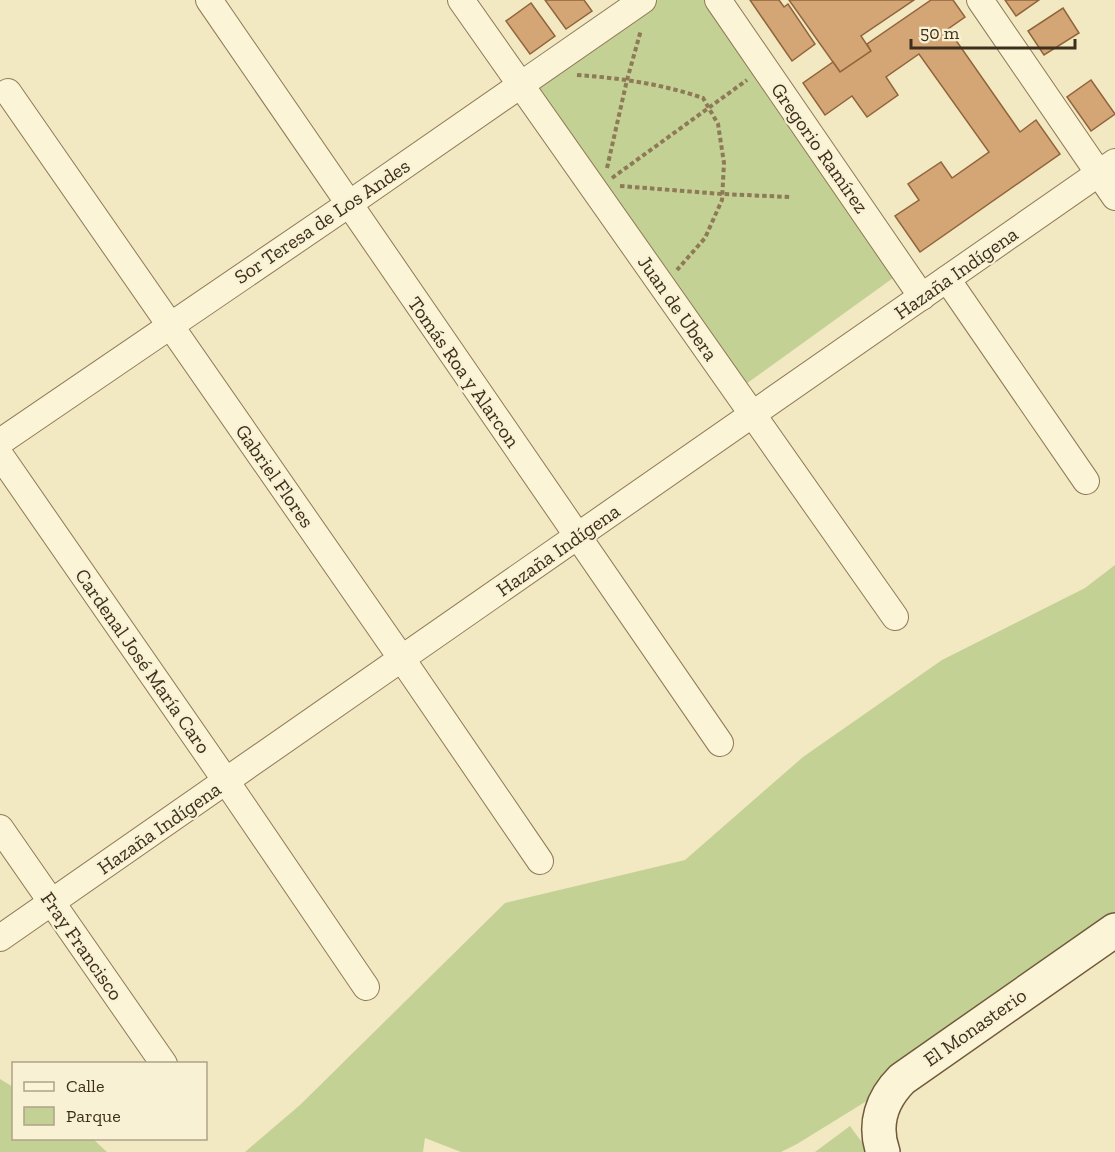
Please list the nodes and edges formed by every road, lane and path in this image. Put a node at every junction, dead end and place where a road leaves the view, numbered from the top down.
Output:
1 (208, 0) edge
2 (461, 0) edge
3 (718, 0) edge
4 (980, 0) edge
5 (643, 11) edge
6 (765, 68) junction
7 (567, 75) dead end
8 (627, 80) junction
9 (520, 84) junction
10 (8, 92) dead end
11 (709, 108) junction
12 (1107, 168) edge
13 (606, 173) dead end
14 (603, 184) dead end
15 (615, 186) dead end
16 (722, 194) junction
17 (790, 197) dead end
18 (1115, 197) edge
19 (349, 204) junction
20 (947, 279) junction
21 (662, 286) junction
22 (922, 297) junction
23 (170, 325) junction
24 (753, 415) junction
25 (0, 442) edge
26 (0, 455) edge
27 (1086, 480) dead end
28 (577, 537) junction
29 (895, 617) dead end
30 (402, 659) junction
31 (720, 743) dead end
32 (226, 781) junction
33 (0, 828) edge
34 (540, 861) dead end
35 (52, 902) junction
36 (1115, 930) edge
37 (0, 938) edge
38 (366, 987) dead end
39 (163, 1062) edge
40 (883, 1152) edge

1 - 19 street, Tomás Roa y Alarcon
2 - 9 street, Juan de Ubera
3 - 6 street, Gregorio Ramírez
4 - 12 street
5 - 8 path
5 - 9 street, Sor Teresa de Los Andes
6 - 11 path
6 - 22 street, Gregorio Ramírez
7 - 8 path
8 - 11 path
8 - 13 path
9 - 19 street, Sor Teresa de Los Andes
9 - 21 street, Juan de Ubera
10 - 23 street, Gabriel Flores
11 - 14 path
11 - 16 path
12 - 18 street
12 - 20 street, Hazaña Indígena
15 - 16 path
16 - 17 path
16 - 21 path
19 - 23 street, Sor Teresa de Los Andes
19 - 28 street, Tomás Roa y Alarcon
20 - 22 street, Hazaña Indígena
20 - 27 street
21 - 24 street, Juan de Ubera
22 - 24 street, Hazaña Indígena
23 - 25 street, Sor Teresa de Los Andes
23 - 30 street, Gabriel Flores
24 - 28 street, Hazaña Indígena
24 - 29 street, Juan de Ubera
26 - 32 street, Cardenal José María Caro
28 - 30 street, Hazaña Indígena
28 - 31 street, Tomás Roa y Alarcon
30 - 32 street, Hazaña Indígena
30 - 34 street, Gabriel Flores
32 - 35 street, Hazaña Indígena
32 - 38 street, Cardenal José María Caro
33 - 35 street, Fray Francisco
35 - 37 street, Hazaña Indígena
35 - 39 street, Fray Francisco
36 - 40 street, El Monasterio

